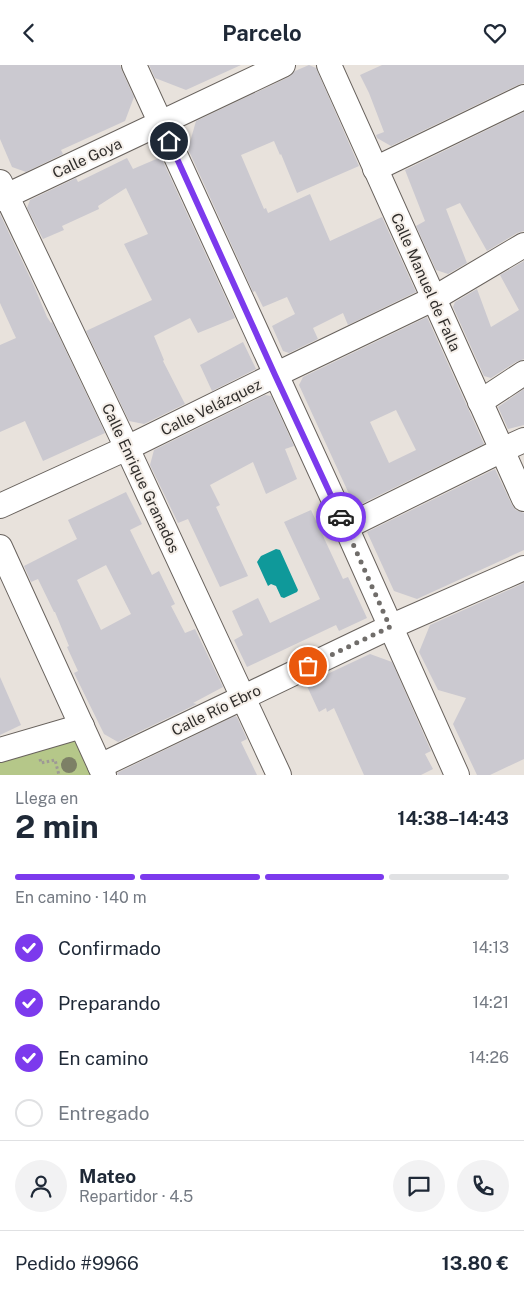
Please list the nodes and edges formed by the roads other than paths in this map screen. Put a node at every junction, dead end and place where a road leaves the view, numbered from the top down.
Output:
1 (134, 65) edge
2 (283, 65) edge
3 (329, 65) edge
4 (524, 97) edge
5 (161, 123) junction
6 (375, 169) junction
7 (2, 192) edge
8 (524, 245) edge
9 (433, 299) junction
10 (524, 373) edge
11 (275, 375) junction
12 (480, 402) junction
13 (524, 440) edge
14 (127, 448) junction
15 (502, 450) junction
16 (524, 499) edge
17 (0, 506) edge
18 (346, 527) junction
19 (0, 547) edge
20 (524, 568) edge
21 (390, 627) junction
22 (243, 697) junction
23 (82, 726) junction
24 (0, 749) edge
25 (102, 771) edge
26 (278, 775) edge
27 (457, 775) edge

1 - 5 street
2 - 5 street, Calle Goya
3 - 6 street, Calle Manuel de Falla
4 - 6 street
5 - 7 street, Calle Goya
5 - 11 street
6 - 9 street, Calle Manuel de Falla
7 - 14 street, Calle Enrique Granados
8 - 9 street, Calle Velázquez
9 - 11 street, Calle Velázquez
9 - 12 street, Calle Manuel de Falla
10 - 12 street
11 - 14 street, Calle Velázquez
11 - 18 street
12 - 15 street, Calle Manuel de Falla
13 - 15 street
14 - 17 street, Calle Velázquez
14 - 22 street, Calle Enrique Granados
15 - 16 street, Calle Manuel de Falla
15 - 18 street
18 - 21 street
19 - 23 street
20 - 21 street, Calle Río Ebro
21 - 22 street, Calle Río Ebro
21 - 27 street
22 - 25 street, Calle Río Ebro
22 - 26 street, Calle Enrique Granados
23 - 24 street
23 - 25 street

